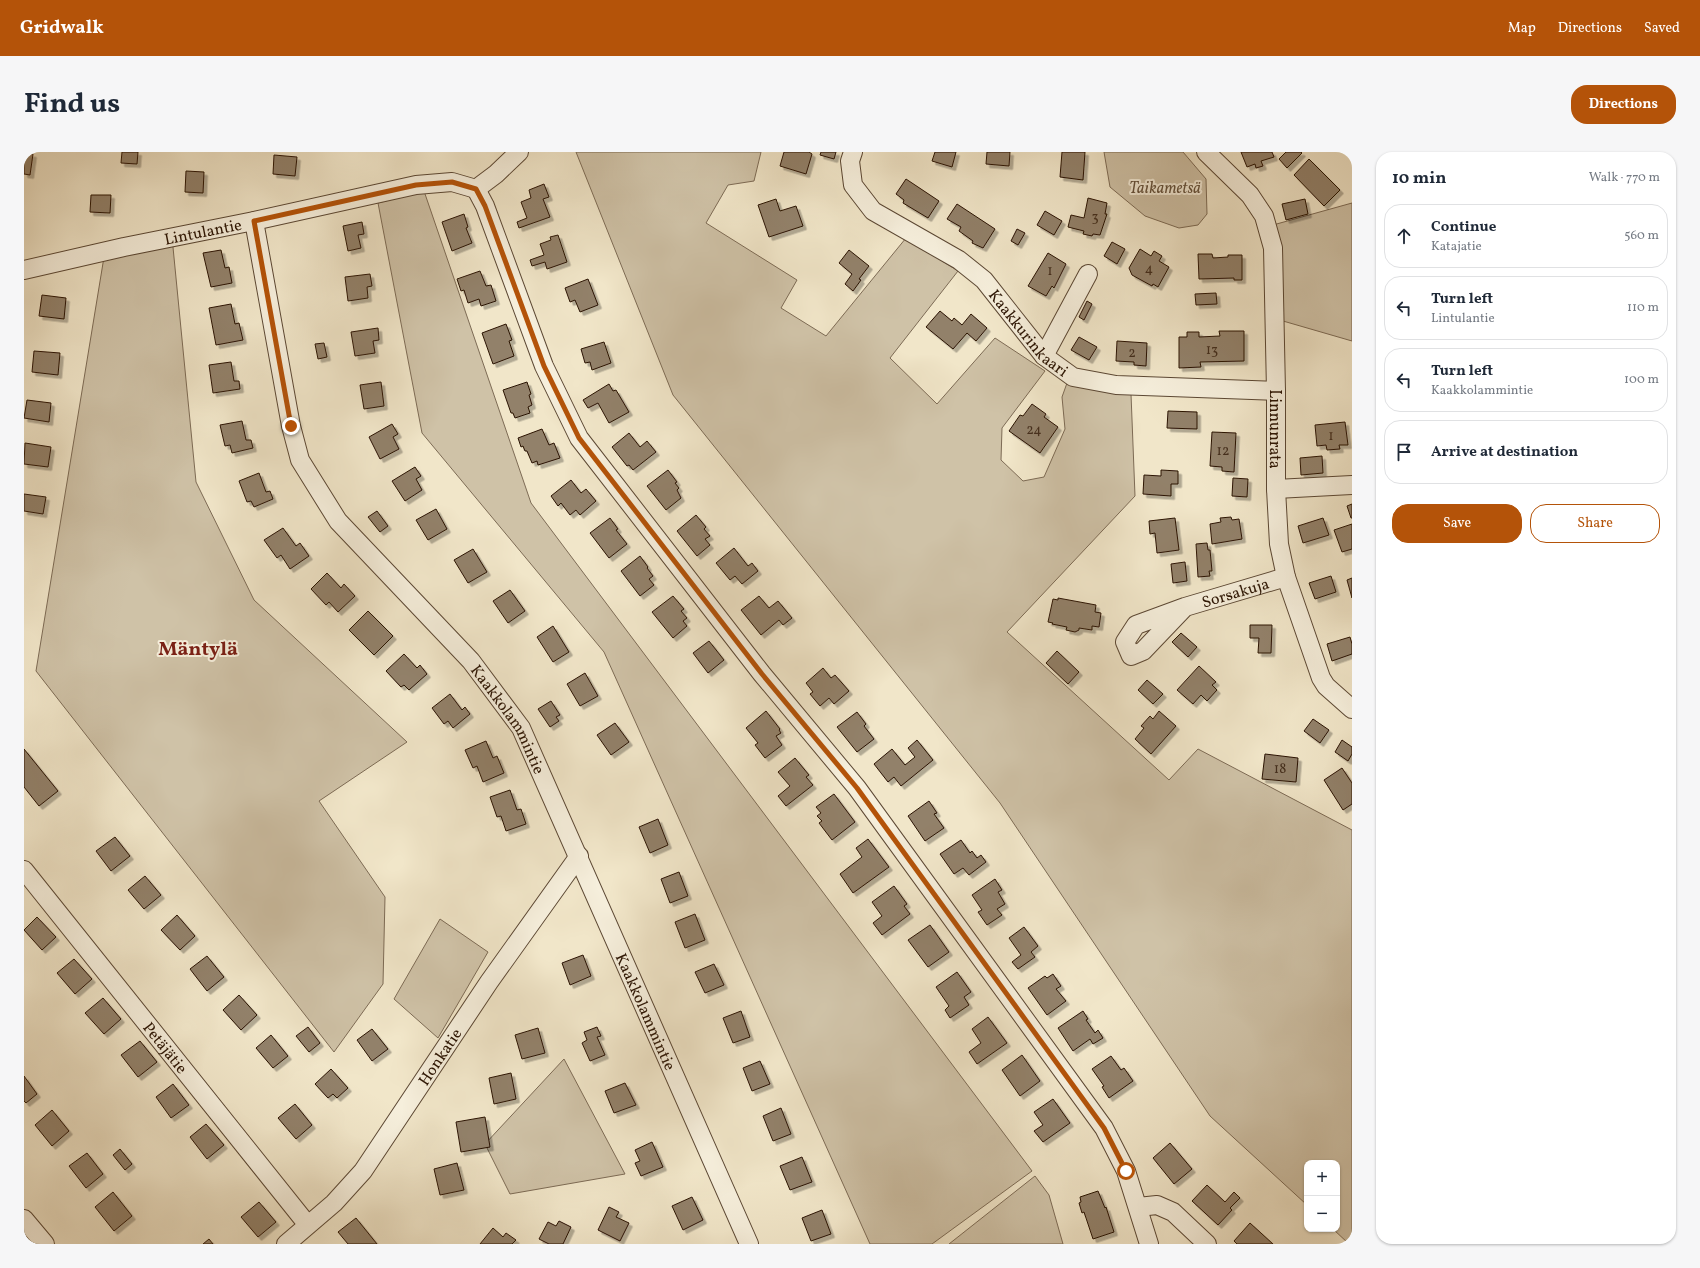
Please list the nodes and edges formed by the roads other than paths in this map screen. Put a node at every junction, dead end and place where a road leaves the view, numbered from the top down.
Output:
1 (519, 152) edge
2 (853, 152) edge
3 (1206, 152) edge
4 (476, 189) junction
5 (254, 221) junction
6 (24, 270) edge
7 (1088, 274) dead end
8 (1044, 356) junction
9 (1276, 391) junction
10 (1352, 485) edge
11 (1276, 489) junction
12 (1286, 577) junction
13 (1185, 607) dead end
14 (1352, 709) edge
15 (579, 856) junction
16 (24, 870) edge
17 (1138, 1207) junction
18 (24, 1218) edge
19 (307, 1224) junction
20 (45, 1244) edge
21 (286, 1244) edge
22 (750, 1244) edge
23 (1149, 1244) edge
24 (1207, 1244) edge

1 - 4 street
2 - 8 street, Kaakkurinkaari
3 - 9 street, Linnunrata
4 - 5 street, Lintulantie
4 - 17 street
5 - 6 street, Lintulantie
5 - 15 street, Kaakkolammintie
7 - 8 street
8 - 9 street, Kaakkurinkaari
9 - 11 street, Linnunrata
10 - 11 street
11 - 12 street, Linnunrata
12 - 13 street, Sorsakuja
12 - 14 street, Linnunrata
15 - 19 street, Honkatie
15 - 22 street, Kaakkolammintie
16 - 19 street, Petäjätie
17 - 23 street
17 - 24 street
18 - 20 street
19 - 21 street, Honkatie

